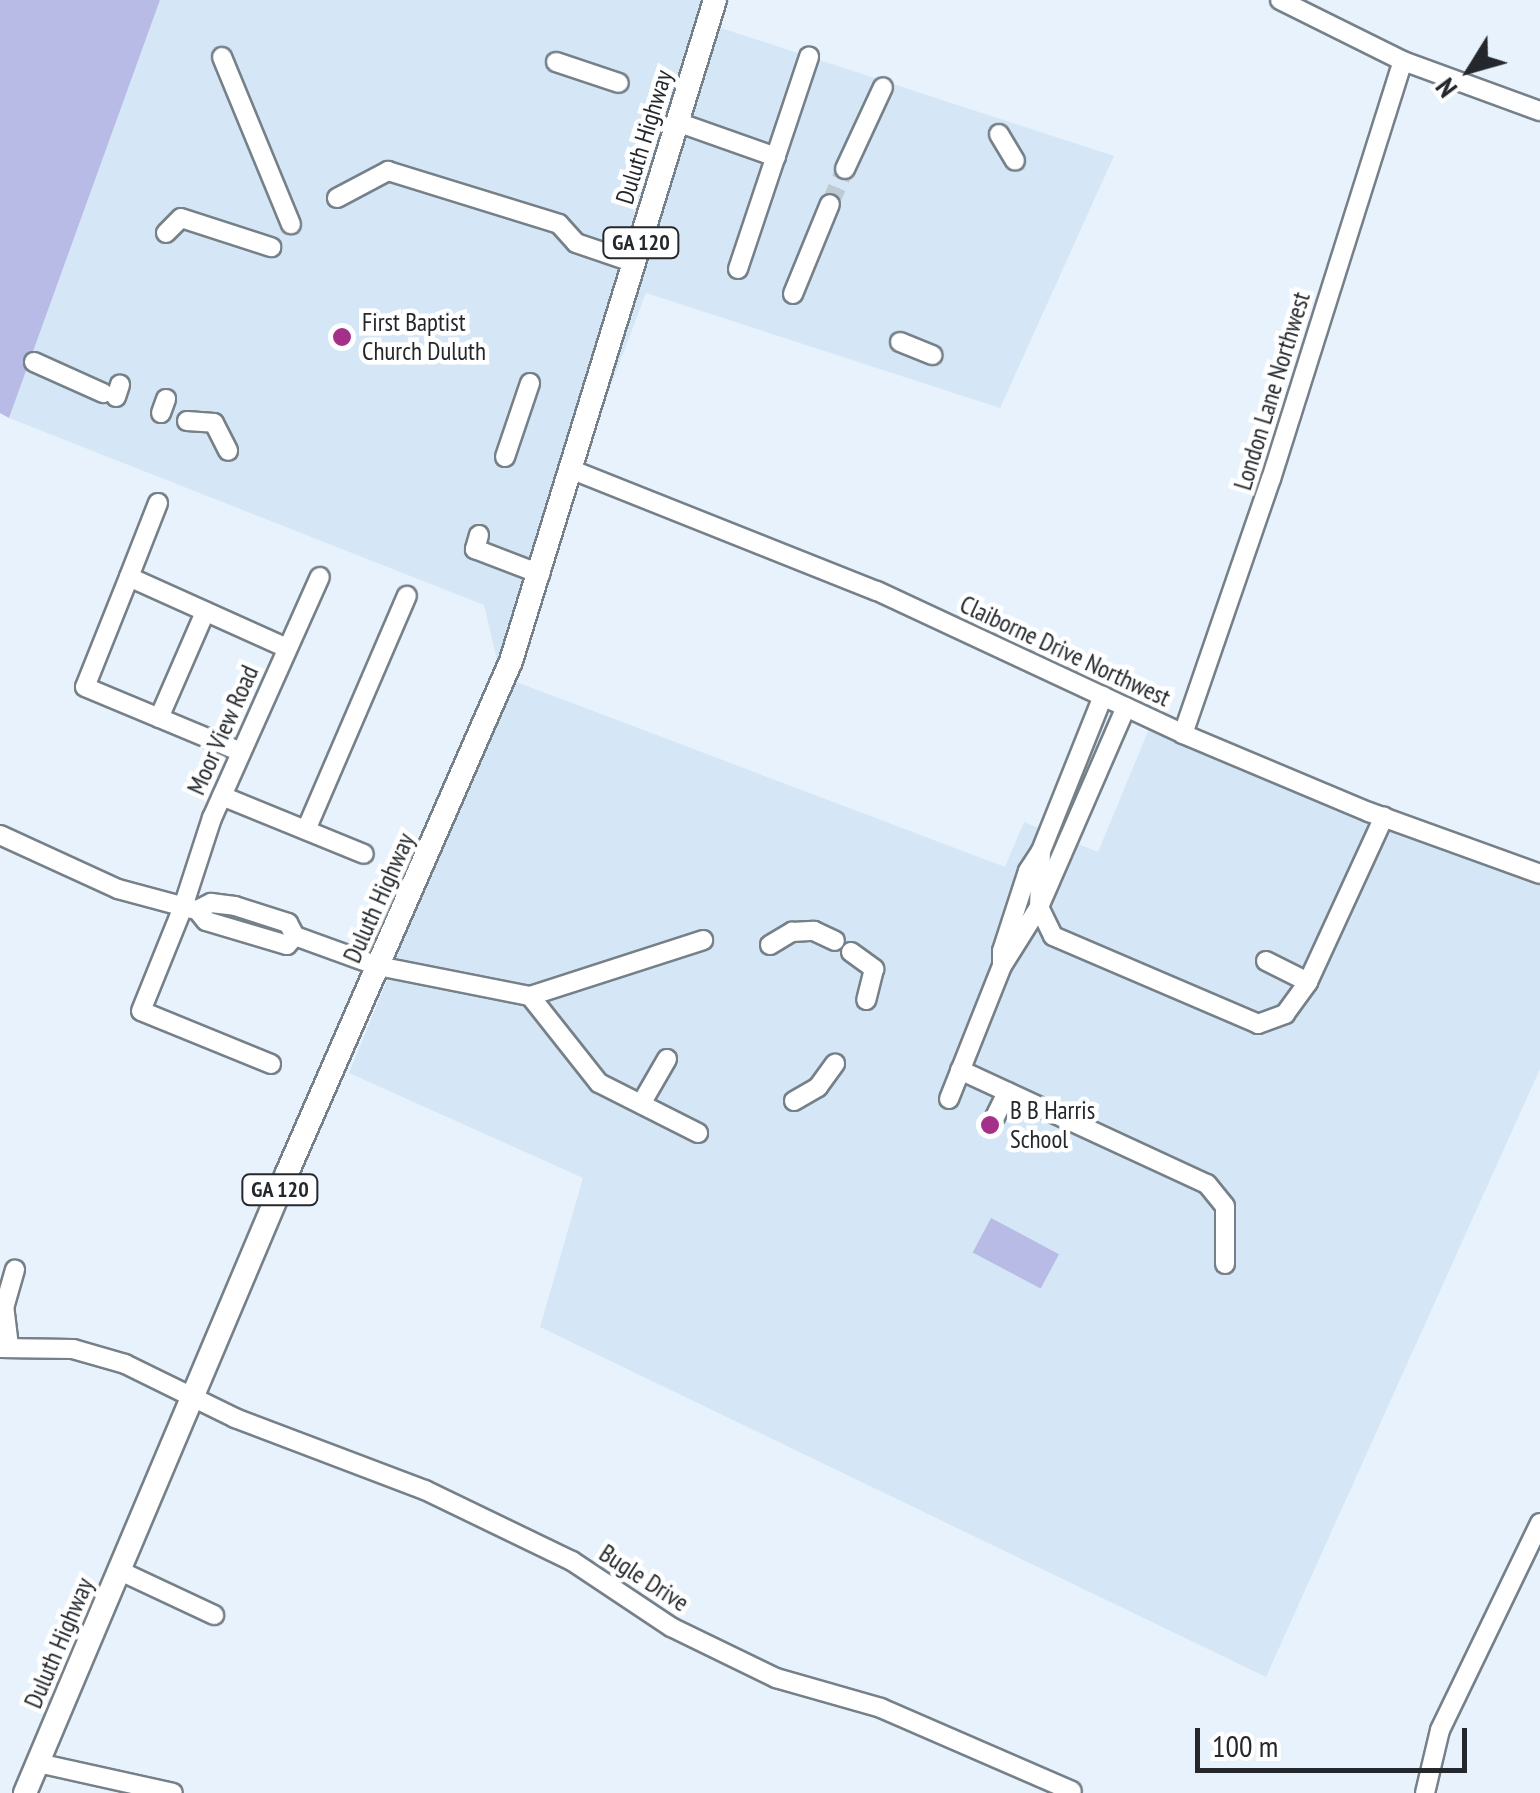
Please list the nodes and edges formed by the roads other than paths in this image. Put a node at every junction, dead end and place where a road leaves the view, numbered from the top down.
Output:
1 (715, 0) edge
2 (1280, 0) edge
3 (809, 56) dead end
4 (222, 57) dead end
5 (1403, 61) junction
6 (556, 62) dead end
7 (619, 83) dead end
8 (883, 87) dead end
9 (1540, 112) edge
10 (677, 122) junction
11 (999, 134) dead end
12 (776, 157) junction
13 (1015, 161) dead end
14 (845, 169) tunnel mouth
15 (337, 198) dead end
16 (830, 204) tunnel mouth
17 (291, 224) dead end
18 (572, 233) junction
19 (166, 234) dead end
20 (271, 248) dead end
21 (570, 262) dead end
22 (635, 263) junction
23 (738, 269) dead end
24 (793, 294) dead end
25 (900, 342) dead end
26 (932, 355) dead end
27 (34, 362) dead end
28 (530, 383) dead end
29 (113, 391) dead end
30 (187, 422) dead end
31 (228, 452) dead end
32 (505, 457) dead end
33 (570, 468) junction
34 (158, 503) dead end
35 (479, 535) dead end
36 (540, 574) junction
37 (320, 576) dead end
38 (128, 578) junction
39 (407, 596) dead end
40 (205, 612) junction
41 (287, 648) junction
42 (1103, 696) junction
43 (1126, 707) junction
44 (159, 718) junction
45 (1183, 734) junction
46 (241, 752) junction
47 (222, 796) junction
48 (1384, 818) junction
49 (306, 830) junction
50 (0, 835) edge
51 (1042, 851) junction
52 (364, 854) dead end
53 (1540, 874) edge
54 (1039, 906) junction
55 (190, 909) junction
56 (257, 913) junction
57 (252, 934) junction
58 (295, 936) junction
59 (703, 940) dead end
60 (770, 946) dead end
61 (1266, 961) dead end
62 (378, 966) junction
63 (1002, 966) junction
64 (1308, 982) junction
65 (530, 996) junction
66 (860, 1004) dead end
67 (666, 1059) dead end
68 (272, 1064) dead end
69 (835, 1064) dead end
70 (960, 1070) junction
71 (1007, 1092) junction
72 (949, 1099) dead end
73 (794, 1102) dead end
74 (641, 1104) junction
75 (995, 1117) dead end
76 (694, 1131) dead end
77 (1226, 1264) dead end
78 (15, 1270) dead end
79 (4, 1348) edge
80 (193, 1397) junction
81 (1540, 1523) edge
82 (120, 1571) junction
83 (214, 1615) dead end
84 (38, 1763) junction
85 (1072, 1791) edge
86 (24, 1793) edge
87 (173, 1793) edge
88 (1425, 1793) edge

1 - 10 main road, Duluth Highway / GA 120
2 - 5 street
3 - 12 street
4 - 17 street
5 - 9 street
5 - 45 street, London Lane Northwest
6 - 7 street
8 - 14 street
10 - 12 street
10 - 22 main road, Duluth Highway / GA 120
11 - 13 street
12 - 23 street
15 - 18 street
16 - 24 street
18 - 21 street
18 - 22 street
19 - 20 street
22 - 33 main road, Duluth Highway / GA 120
25 - 26 street
27 - 29 street
28 - 32 street
30 - 31 street
33 - 36 main road, Duluth Highway / GA 120
33 - 42 street, Claiborne Drive Northwest
34 - 38 street
35 - 36 street
36 - 62 main road, Duluth Highway / GA 120
37 - 41 street, Moor View Road
38 - 40 street
38 - 44 street
39 - 49 street
40 - 41 street
40 - 44 street
41 - 46 street, Moor View Road
42 - 43 street, Claiborne Drive Northwest
42 - 51 street
43 - 45 street, Claiborne Drive Northwest
43 - 54 street
44 - 46 street
45 - 48 street, Claiborne Drive Northwest
46 - 47 street, Moor View Road
47 - 49 street
47 - 55 street, Moor View Road
48 - 53 street, Claiborne Drive Northwest
48 - 64 street
49 - 52 street
50 - 55 street
51 - 54 street
51 - 63 street
54 - 63 street
54 - 64 street
55 - 56 street
55 - 57 street
55 - 68 street, Moor View Road
56 - 57 street
56 - 58 street
57 - 58 street
58 - 62 street
59 - 65 street
60 - 66 street
61 - 64 street
62 - 65 street
62 - 80 main road, Duluth Highway / GA 120
63 - 70 street
65 - 74 street
67 - 74 street
69 - 73 street
70 - 71 street
70 - 72 street
71 - 75 street
71 - 77 street
74 - 76 street
78 - 79 street
79 - 80 street, Bugle Drive
80 - 82 main road, Duluth Highway / GA 120
80 - 85 street, Bugle Drive
81 - 88 street
82 - 83 street
82 - 84 main road, Duluth Highway / GA 120
84 - 86 main road, Duluth Highway / GA 120
84 - 87 street

